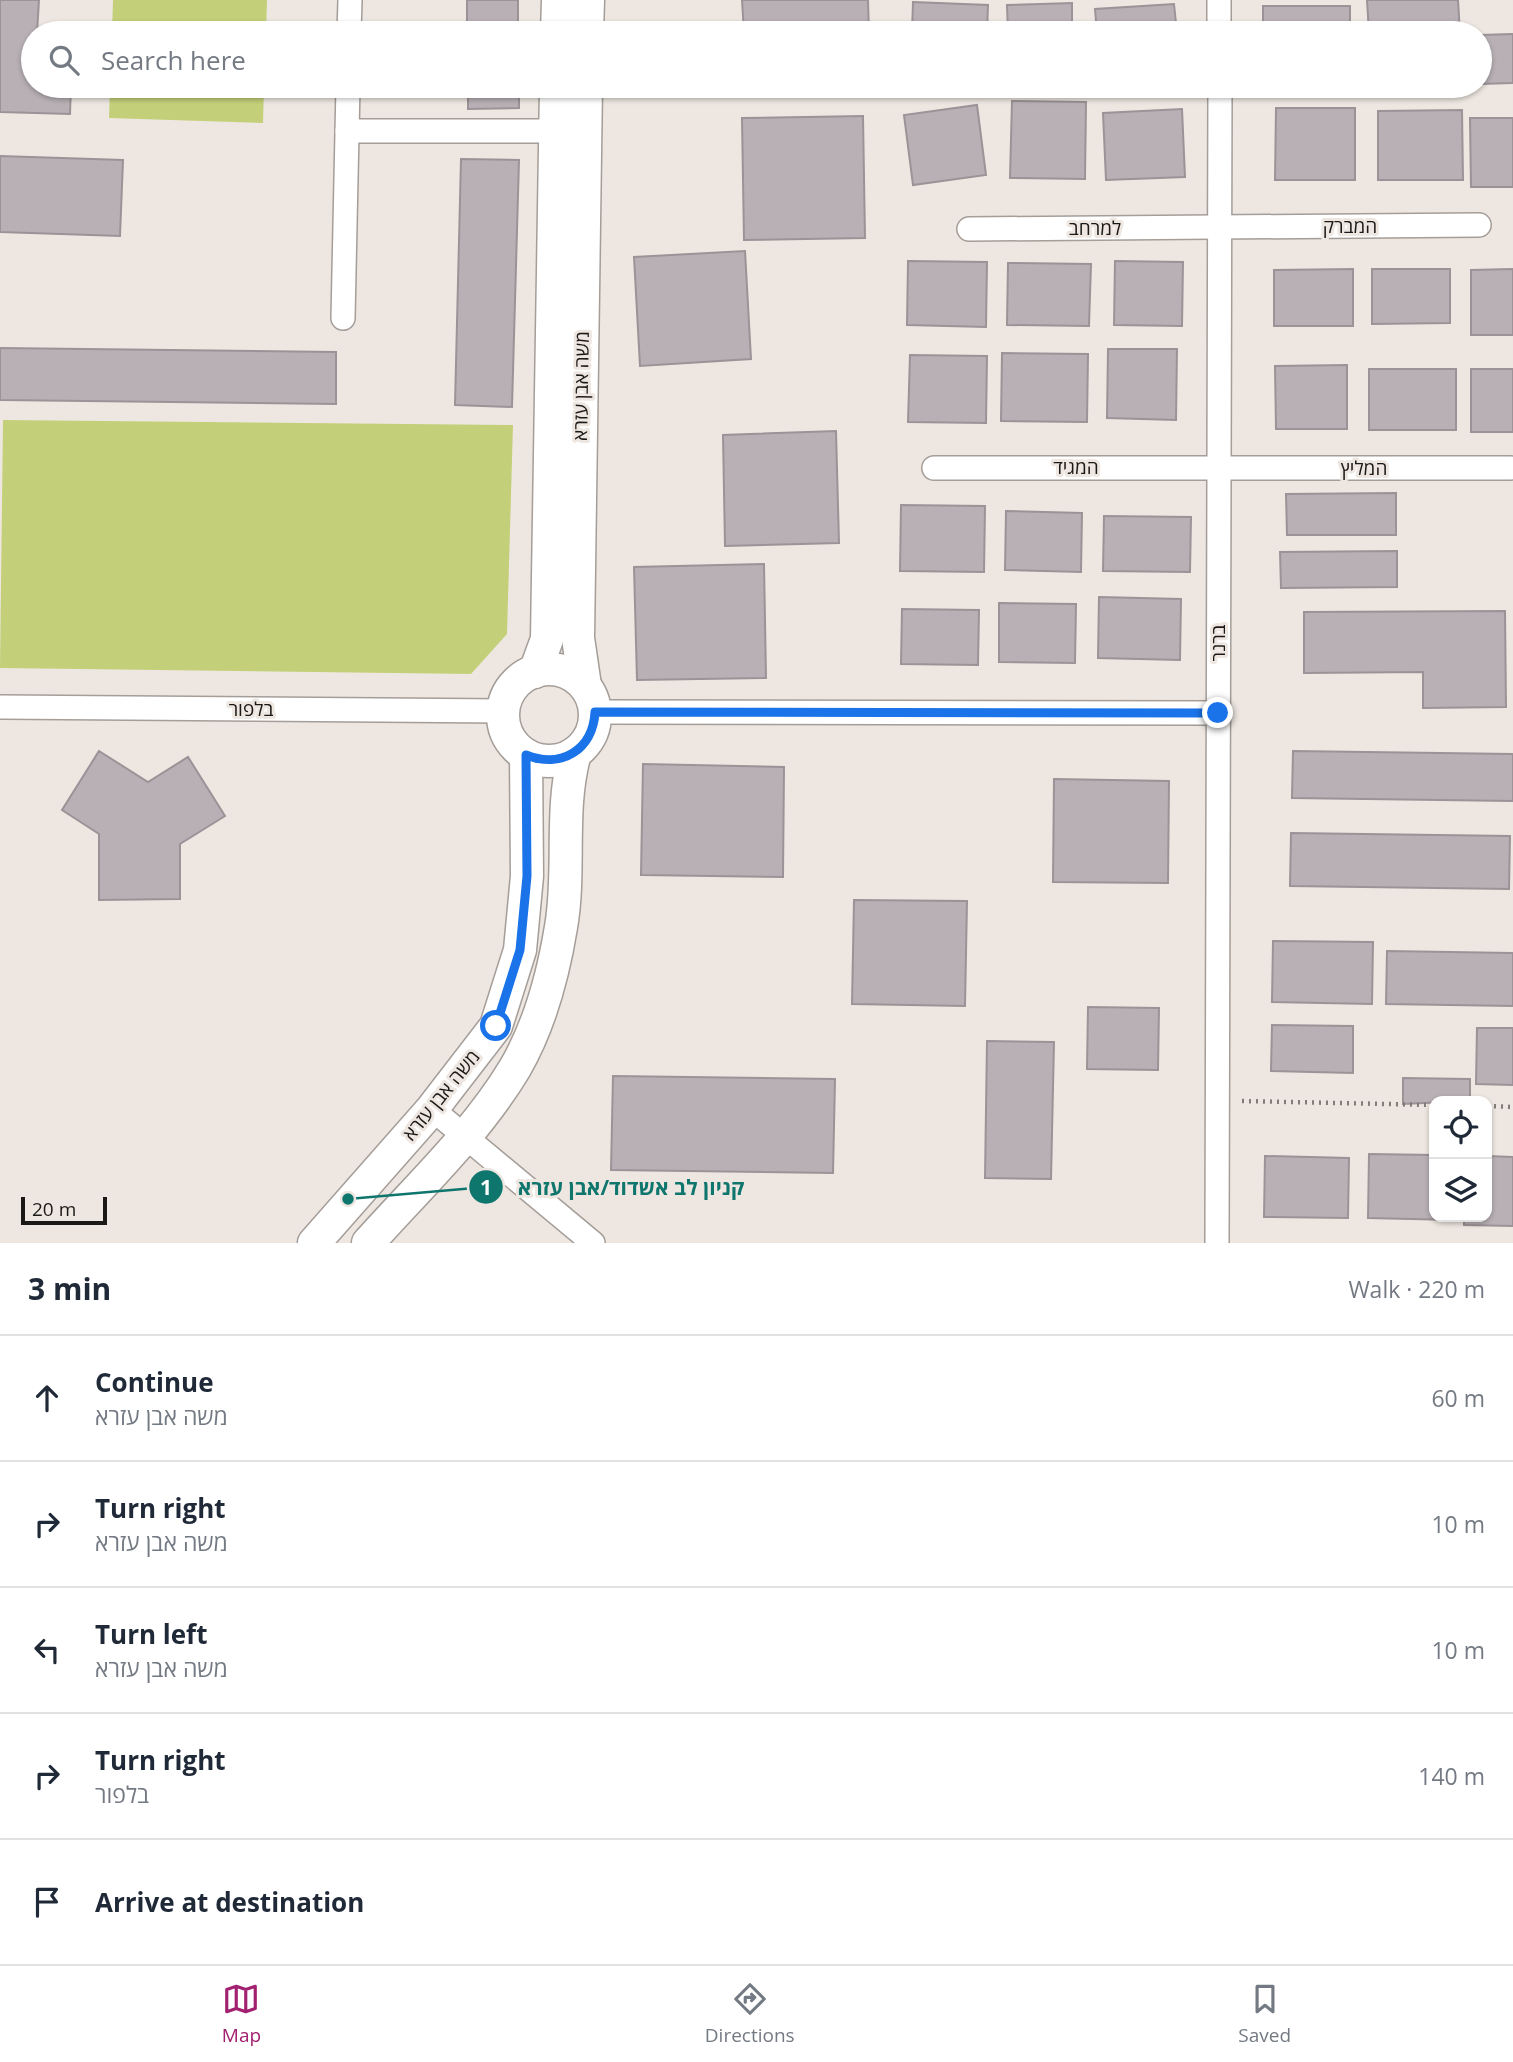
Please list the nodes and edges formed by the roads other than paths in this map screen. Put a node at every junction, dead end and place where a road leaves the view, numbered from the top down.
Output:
1 (350, 0) edge
2 (558, 0) edge
3 (588, 0) edge
4 (1219, 0) edge
5 (349, 21) edge
6 (557, 21) edge
7 (587, 21) edge
8 (1219, 21) edge
9 (348, 98) edge
10 (560, 98) edge
11 (582, 98) edge
12 (1220, 98) edge
13 (347, 131) junction
14 (570, 131) junction
15 (1479, 225) dead end
16 (1221, 227) junction
17 (969, 229) dead end
18 (343, 318) dead end
19 (1218, 467) junction
20 (934, 468) dead end
21 (1511, 468) dead end
22 (535, 672) junction
23 (590, 699) junction
24 (0, 707) edge
25 (503, 711) junction
26 (1218, 713) junction
27 (575, 753) junction
28 (526, 755) junction
29 (432, 1109) junction
30 (465, 1135) junction
31 (314, 1243) edge
32 (368, 1243) edge
33 (593, 1243) edge
34 (1217, 1243) edge

1 - 5 street
2 - 6 street
3 - 7 street
4 - 8 street
9 - 13 street
10 - 14 street, משה אבן עזרא
11 - 14 street, משה אבן עזרא
12 - 16 street, ברנר
13 - 14 street
13 - 18 street
14 - 22 street, משה אבן עזרא
14 - 23 street, משה אבן עזרא
15 - 16 street, המברק
16 - 17 street, למרחב
16 - 19 street, ברנר
19 - 20 street, המגיד
19 - 21 street, המליץ
19 - 26 street, ברנר
22 - 23 street
22 - 25 street, משה אבן עזרא
23 - 26 street
23 - 27 street, משה אבן עזרא
24 - 25 street, בלפור
25 - 28 street
26 - 34 street, ברנר
27 - 28 street
27 - 30 street, משה אבן עזרא
28 - 29 street, משה אבן עזרא
29 - 30 street
29 - 31 street, משה אבן עזרא
30 - 32 street, משה אבן עזרא
30 - 33 street

